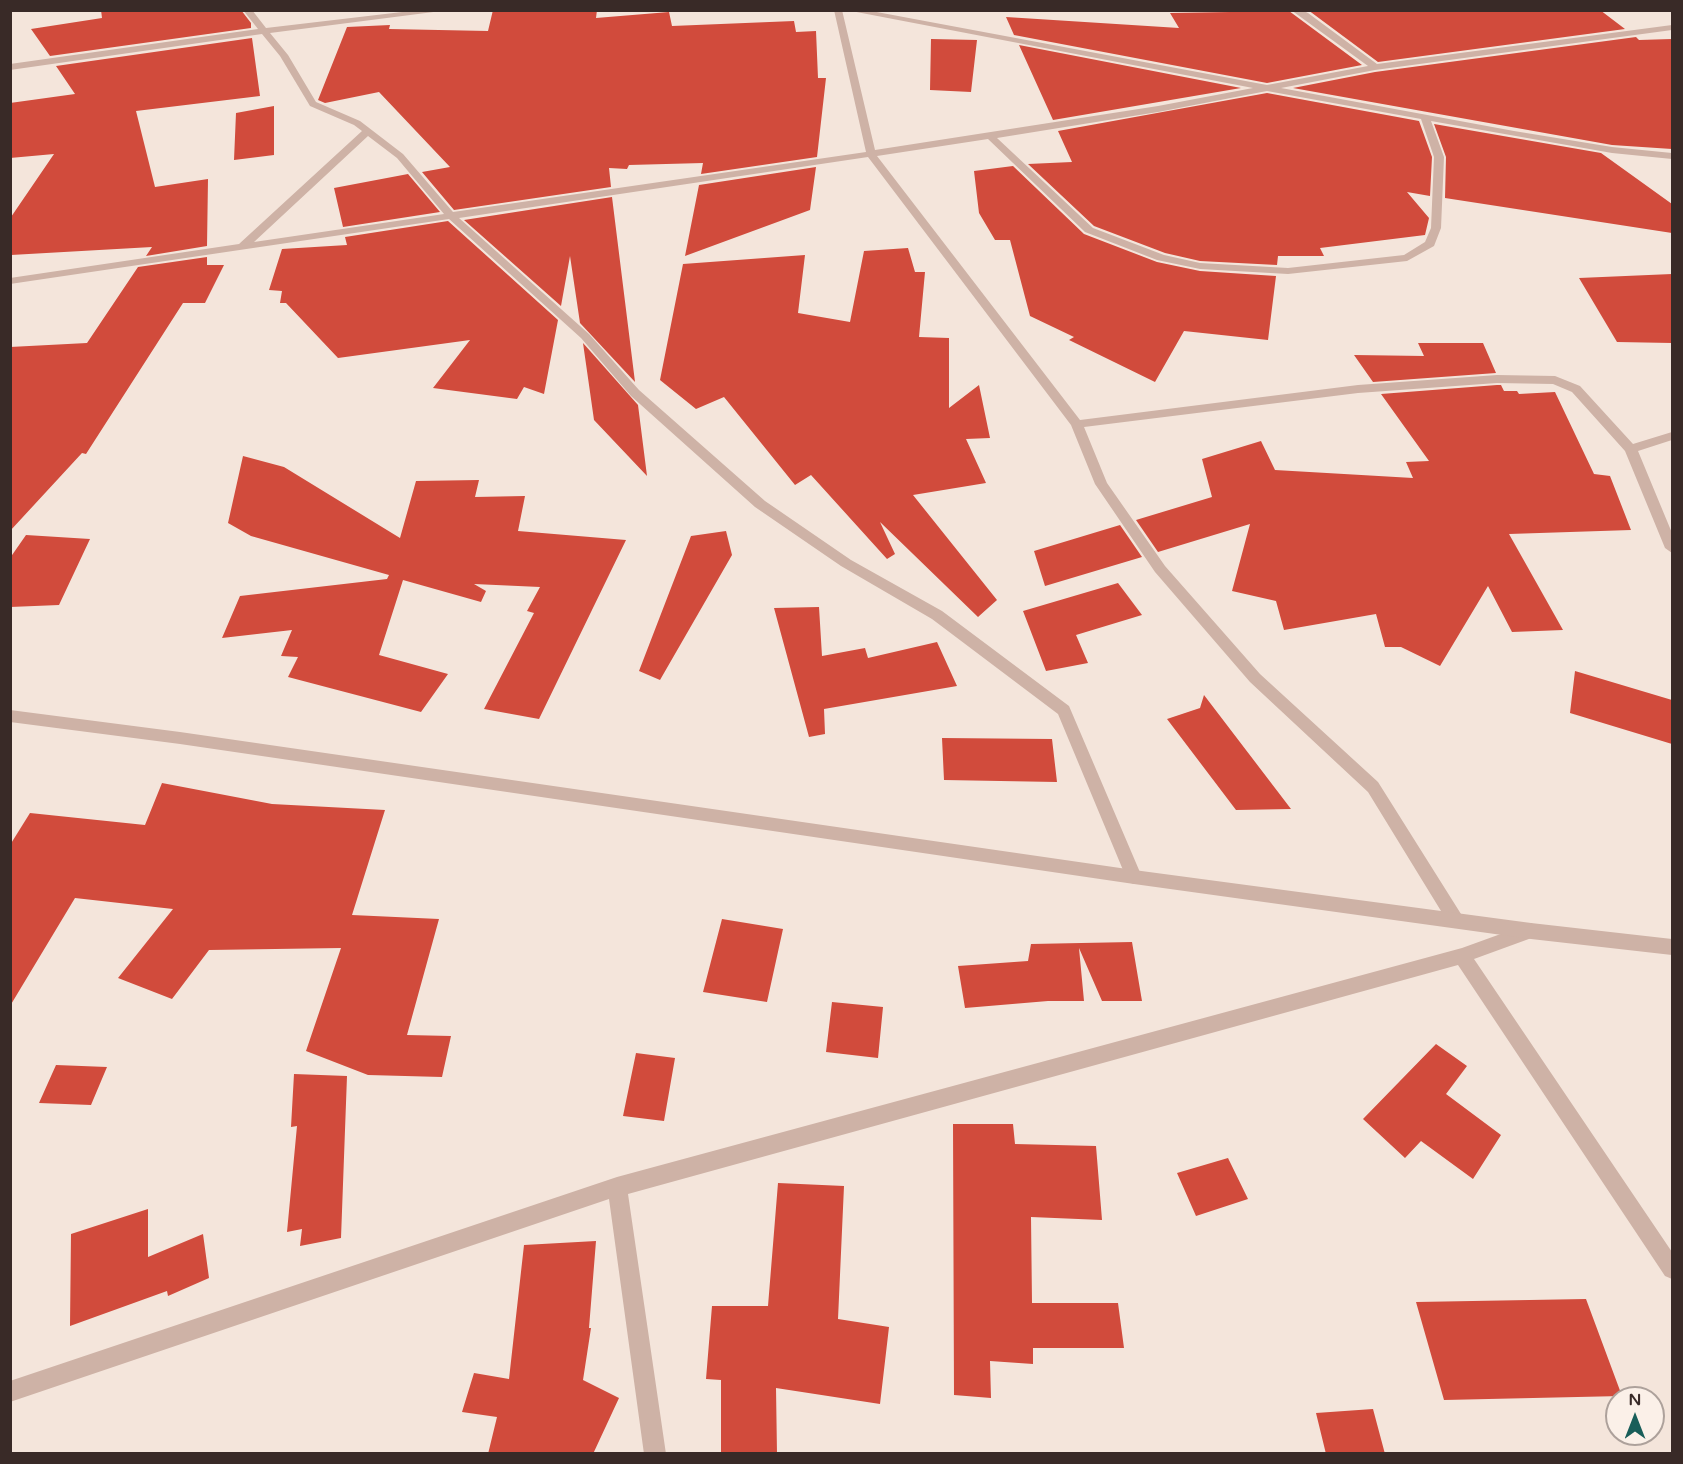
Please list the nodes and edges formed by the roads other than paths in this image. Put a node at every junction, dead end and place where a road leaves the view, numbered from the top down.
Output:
1 (247, 10) edge
2 (445, 10) edge
3 (837, 10) edge
4 (850, 10) edge
5 (1295, 10) edge
6 (403, 13) edge
7 (1672, 27) edge
8 (263, 31) junction
9 (10, 67) edge
10 (1375, 67) junction
11 (1262, 88) junction
12 (1425, 117) junction
13 (368, 131) junction
14 (990, 136) junction
15 (872, 154) junction
16 (1672, 156) edge
17 (451, 216) junction
18 (242, 247) junction
19 (10, 281) edge
20 (1077, 424) junction
21 (1672, 436) edge
22 (1631, 449) junction
23 (1672, 548) edge
24 (10, 716) edge
25 (1134, 877) junction
26 (1455, 919) junction
27 (1531, 931) junction
28 (1672, 947) edge
29 (1462, 956) junction
30 (617, 1187) junction
31 (1672, 1269) edge
32 (10, 1392) edge
33 (654, 1454) edge

1 - 8 street
2 - 6 street
3 - 15 street
4 - 11 street
5 - 10 street
6 - 8 street
7 - 10 street
8 - 9 street
8 - 13 street
10 - 11 street
11 - 12 street
11 - 14 street
12 - 14 street
12 - 16 street
13 - 17 street
13 - 18 street
14 - 15 street
15 - 17 street
15 - 20 street
17 - 18 street
17 - 25 street
18 - 19 street
20 - 22 street
20 - 26 street
21 - 22 street
22 - 23 street
24 - 25 street
25 - 26 street
26 - 27 street
27 - 28 street
27 - 29 street
29 - 30 street
29 - 31 street
30 - 32 street
30 - 33 street

